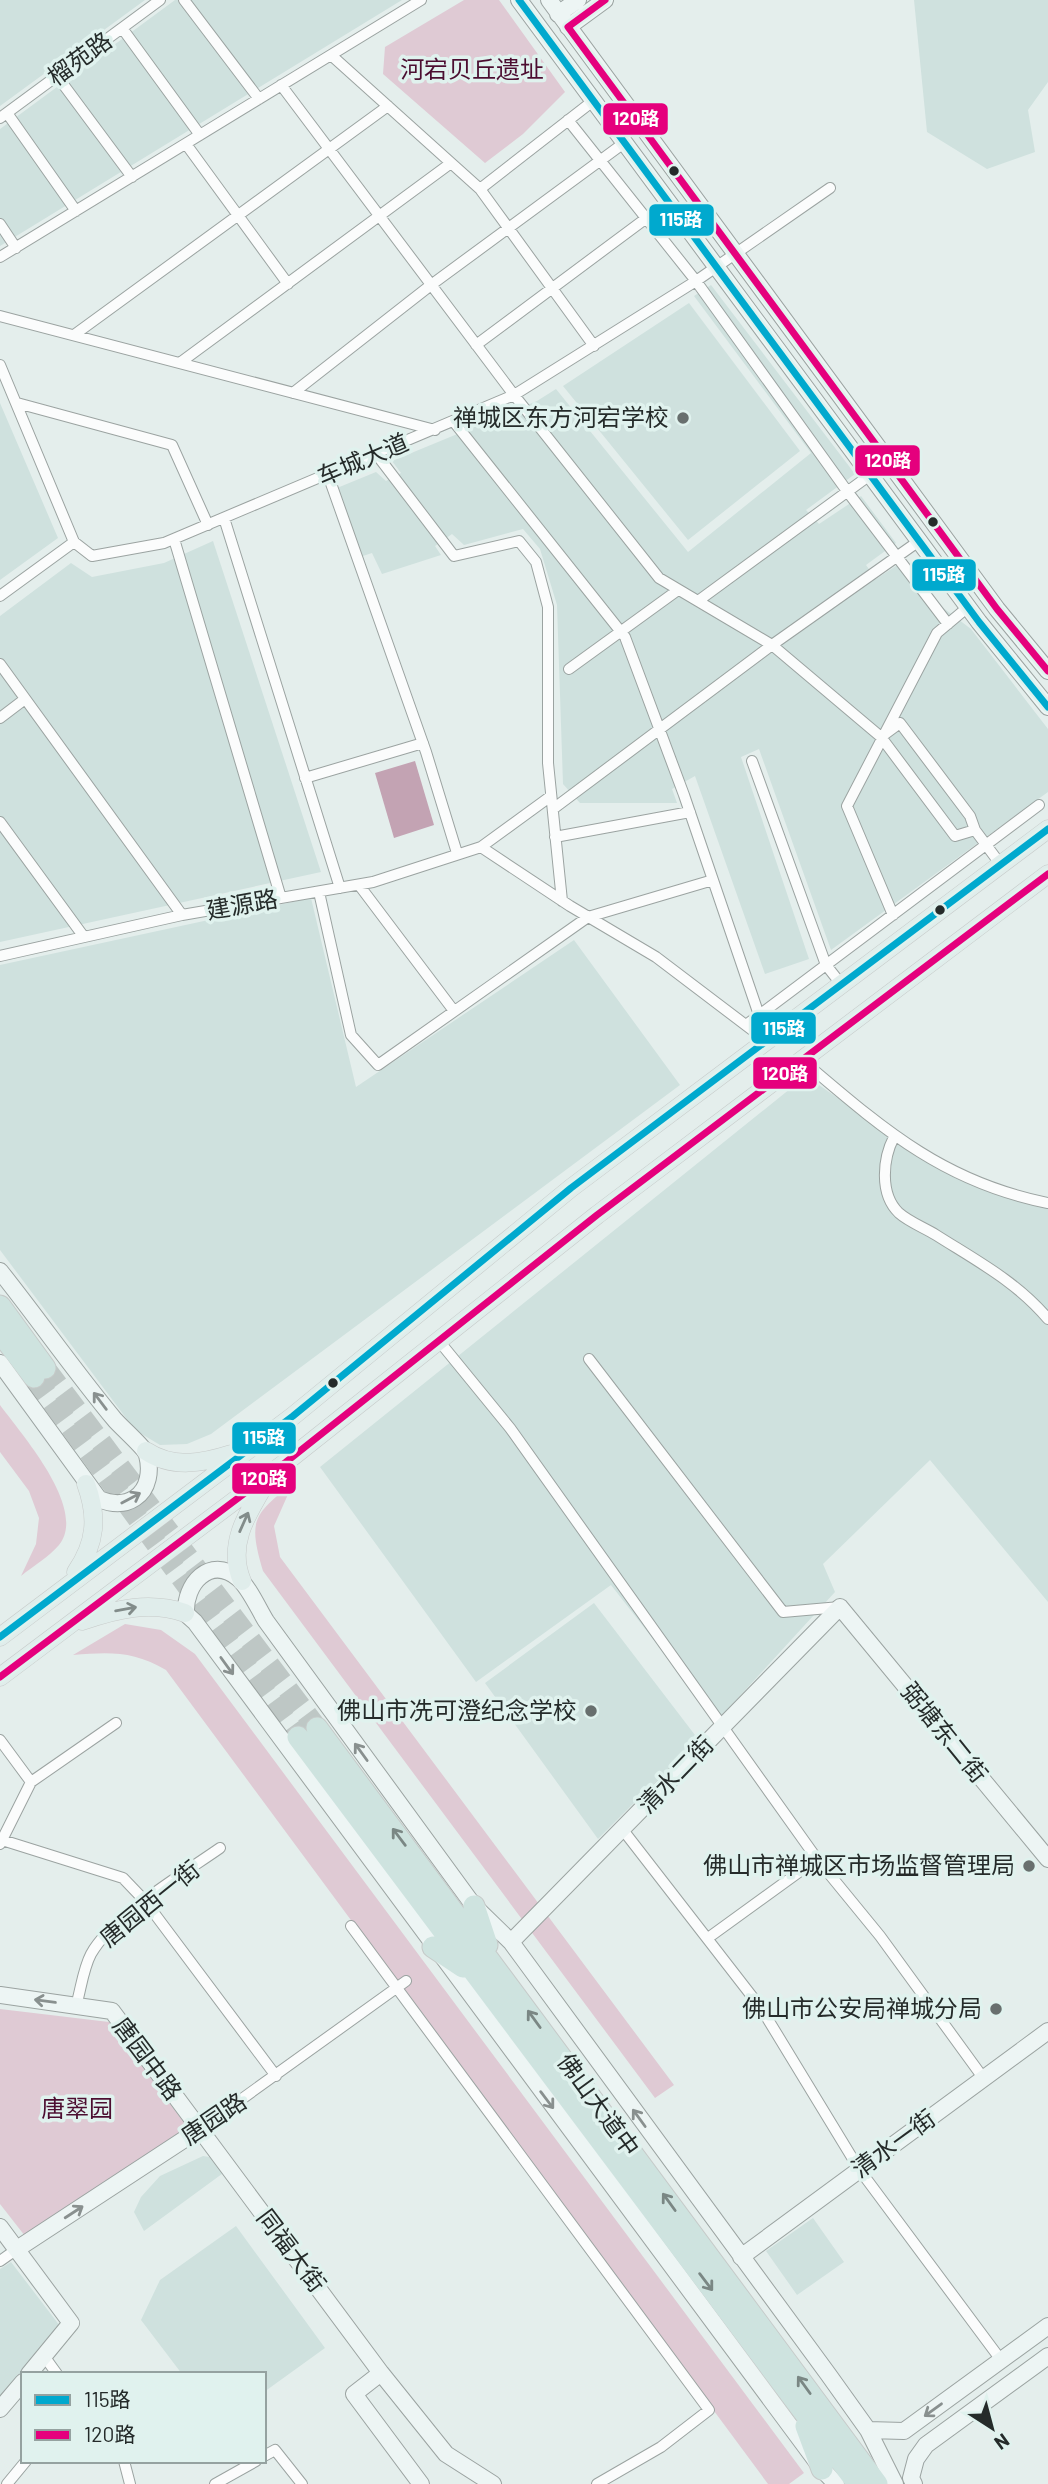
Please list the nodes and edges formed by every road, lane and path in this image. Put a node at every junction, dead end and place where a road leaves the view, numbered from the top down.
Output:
1 (160, 0) edge
2 (184, 0) edge
3 (421, 0) edge
4 (519, 0) edge
5 (578, 0) edge
6 (605, 0) edge
7 (558, 13) edge
8 (122, 28) junction
9 (331, 55) junction
10 (58, 76) junction
11 (281, 85) junction
12 (259, 99) junction
13 (593, 101) junction
14 (388, 106) junction
15 (4, 115) edge
16 (568, 120) junction
17 (200, 135) junction
18 (624, 143) junction
19 (186, 144) junction
20 (328, 149) junction
21 (601, 161) junction
22 (451, 163) junction
23 (132, 177) junction
24 (830, 188) dead end
25 (480, 189) junction
26 (668, 202) junction
27 (76, 211) junction
28 (237, 215) junction
29 (379, 216) junction
30 (645, 219) junction
31 (0, 224) edge
32 (510, 229) junction
33 (16, 247) junction
34 (735, 253) junction
35 (0, 257) edge
36 (716, 267) junction
37 (696, 281) junction
38 (288, 284) junction
39 (431, 285) junction
40 (553, 288) junction
41 (0, 316) edge
42 (74, 335) junction
43 (476, 345) junction
44 (594, 346) junction
45 (181, 362) junction
46 (0, 365) edge
47 (5, 390) edge
48 (292, 393) junction
49 (514, 395) junction
50 (17, 403) junction
51 (454, 422) junction
52 (435, 430) junction
53 (377, 455) junction
54 (328, 475) junction
55 (870, 475) junction
56 (847, 491) junction
57 (224, 518) junction
58 (208, 525) junction
59 (539, 529) junction
60 (174, 539) junction
61 (519, 541) junction
62 (919, 541) junction
63 (74, 542) junction
64 (678, 590) junction
65 (0, 596) edge
66 (698, 601) junction
67 (968, 607) junction
68 (948, 624) junction
69 (620, 632) junction
70 (772, 645) junction
71 (0, 664) edge
72 (569, 669) dead end
73 (1048, 671) edge
74 (25, 699) junction
75 (1048, 707) edge
76 (0, 718) edge
77 (659, 728) junction
78 (881, 737) junction
79 (423, 743) junction
80 (752, 761) dead end
81 (305, 778) junction
82 (551, 796) junction
83 (1039, 805) dead end
84 (553, 809) junction
85 (690, 812) junction
86 (0, 822) edge
87 (975, 830) junction
88 (1048, 830) edge
89 (555, 837) junction
90 (986, 845) junction
91 (481, 847) junction
92 (457, 853) junction
93 (1001, 865) junction
94 (1047, 876) edge
95 (713, 880) junction
96 (359, 885) junction
97 (340, 888) junction
98 (319, 892) junction
99 (281, 898) junction
100 (562, 901) junction
101 (182, 915) junction
102 (893, 915) junction
103 (588, 917) junction
104 (84, 937) junction
105 (0, 956) edge
106 (826, 965) junction
107 (841, 984) junction
108 (454, 1011) junction
109 (759, 1015) junction
110 (746, 1025) junction
111 (768, 1042) junction
112 (802, 1060) junction
113 (894, 1137) junction
114 (1048, 1203) edge
115 (0, 1271) edge
116 (0, 1306) edge
117 (1048, 1319) edge
118 (0, 1332) edge
119 (439, 1341) junction
120 (589, 1359) dead end
121 (0, 1363) edge
122 (251, 1447) junction
123 (146, 1451) junction
124 (274, 1470) junction
125 (86, 1484) junction
126 (242, 1581) junction
127 (67, 1584) junction
128 (840, 1607) junction
129 (185, 1614) junction
130 (68, 1626) junction
131 (0, 1637) edge
132 (0, 1677) edge
133 (116, 1723) dead end
134 (722, 1726) junction
135 (307, 1732) tunnel mouth
136 (0, 1740) edge
137 (31, 1782) junction
138 (623, 1830) junction
139 (1, 1842) edge
140 (220, 1848) dead end
141 (817, 1859) junction
142 (1048, 1859) edge
143 (145, 1901) junction
144 (474, 1906) junction
145 (351, 1926) dead end
146 (708, 1938) junction
147 (511, 1942) junction
148 (433, 1947) junction
149 (486, 1970) junction
150 (406, 1981) dead end
151 (395, 1989) junction
152 (0, 1995) edge
153 (76, 2006) junction
154 (1048, 2031) edge
155 (276, 2076) junction
156 (984, 2078) junction
157 (200, 2129) junction
158 (859, 2169) junction
159 (0, 2227) edge
160 (17, 2249) junction
161 (741, 2257) junction
162 (0, 2262) edge
163 (1048, 2326) edge
164 (44, 2356) junction
165 (1048, 2356) edge
166 (1001, 2360) junction
167 (31, 2372) edge
168 (56, 2372) edge
169 (381, 2373) junction
170 (1016, 2380) junction
171 (21, 2384) edge
172 (798, 2405) junction
173 (0, 2409) edge
174 (868, 2430) junction
175 (266, 2455) edge
176 (24, 2463) edge
177 (125, 2463) edge
178 (252, 2463) edge
179 (825, 2479) edge
180 (895, 2483) edge
181 (7, 2484) edge
182 (130, 2484) edge
183 (215, 2484) edge
184 (302, 2484) edge
185 (421, 2484) edge
186 (493, 2484) edge
187 (597, 2484) edge
188 (859, 2484) edge

1 - 8 street, 榴苑路
2 - 12 street
3 - 9 street
4 - 13 main road
5 - 7 main road
6 - 7 main road
7 - 34 main road
8 - 10 street, 榴苑路
8 - 17 street
9 - 11 street
9 - 14 street
10 - 15 street, 榴苑路
10 - 23 street
11 - 12 street
11 - 20 street
12 - 17 street
13 - 16 street
13 - 18 main road
14 - 20 street
14 - 22 street
15 - 27 street
16 - 21 street
16 - 25 street
17 - 19 street
18 - 21 street
18 - 26 main road
19 - 23 street
19 - 28 street
20 - 28 street
20 - 29 street
21 - 30 street
21 - 32 street
22 - 25 street
22 - 29 street
23 - 27 street
24 - 34 street, 车城大道
25 - 32 street
26 - 30 street
26 - 36 main road
27 - 33 street
28 - 38 street
28 - 42 street
29 - 38 street
29 - 39 street
30 - 37 street
30 - 40 street
31 - 33 street
32 - 39 street
32 - 40 street
33 - 35 street
34 - 36 street, 车城大道
34 - 73 main road
36 - 37 street, 车城大道
36 - 55 main road
37 - 44 street, 车城大道
37 - 56 street
38 - 45 street
39 - 43 street
39 - 48 street
40 - 43 street
40 - 44 street
41 - 42 street
42 - 45 street
43 - 49 street
44 - 49 street, 车城大道
45 - 48 street
46 - 47 street
47 - 50 street
48 - 52 street
49 - 51 street, 车城大道
49 - 64 street
50 - 58 street
50 - 63 street
51 - 52 street, 车城大道
51 - 59 street
52 - 53 street, 车城大道
53 - 54 street, 车城大道
53 - 61 street
54 - 57 street, 车城大道
54 - 79 street
55 - 56 street
55 - 62 main road
56 - 66 street
56 - 68 street
57 - 58 street, 车城大道
57 - 81 street
58 - 60 street, 车城大道
59 - 61 street
59 - 69 street
60 - 63 street, 车城大道
60 - 99 street
61 - 82 street
62 - 67 main road
62 - 70 street
63 - 65 street
64 - 66 street
64 - 69 street
66 - 70 street
67 - 68 street
67 - 75 main road
68 - 78 street
69 - 72 street
69 - 77 street
70 - 77 street
70 - 78 street
71 - 74 street
74 - 76 street
74 - 101 street
77 - 84 street
77 - 85 street
78 - 87 street
78 - 87 street
78 - 102 street
79 - 81 street
79 - 92 street
80 - 106 street
81 - 97 street
82 - 84 street
82 - 91 street
83 - 90 street
84 - 89 street
85 - 89 street
85 - 95 street
86 - 104 street
87 - 90 street
88 - 93 main road
89 - 100 street
90 - 93 street
90 - 102 street
91 - 92 street, 建源路
91 - 100 street
92 - 96 street, 建源路
93 - 107 main road
94 - 112 main road
95 - 103 street
95 - 109 street
96 - 97 street, 建源路
96 - 108 street
97 - 98 street, 建源路
98 - 99 street, 建源路
98 - 108 street
99 - 101 street, 建源路
100 - 103 street
101 - 104 street, 建源路
102 - 106 street
103 - 108 street
103 - 110 street
104 - 105 street, 建源路
106 - 107 street
106 - 109 street
107 - 111 main road
109 - 110 street
110 - 111 street
111 - 122 main road
112 - 113 street
112 - 119 main road
113 - 114 street
113 - 117 street
123 -> 115 main road
116 - 118 highway
119 - 124 main road
119 - 134 street
120 - 128 street
121 - 125 main road
122 - 123 main road
122 - 127 main road
125 -> 123 main road
126 -> 124 main road
124 - 130 main road
125 - 127 main road
126 - 129 main road
144 -> 126 main road
127 - 131 main road
128 - 134 main road, 清水二街
128 - 142 main road, 弼塘东二街
130 -> 129 main road
129 -> 148 main road
130 - 132 main road
133 - 137 street
134 - 138 main road, 清水二街
134 - 141 street
135 - 149 highway, 佛山大道中
136 - 137 street
137 - 139 street
138 - 146 street
138 - 147 main road, 清水二街
139 - 143 street
140 - 143 street, 唐园西一街
141 - 146 street
141 - 156 street
143 - 153 street, 唐园西一街
143 - 155 street
144 - 147 main road
144 - 149 highway
145 - 151 street
146 - 158 street
161 -> 147 main road
148 - 149 highway
148 -> 179 main road
149 -> 172 highway, 佛山大道中
180 -> 149 highway, 佛山大道中
150 - 151 street, 唐园路
151 - 155 street, 唐园路
151 - 187 street
153 -> 152 main road, 唐园中路
153 - 157 main road, 唐园中路
154 - 156 main road, 清水一街
155 - 157 street, 唐园路
156 - 158 main road, 清水一街
160 -> 157 main road, 唐园路
157 - 169 main road, 同福大街
158 - 161 main road, 清水一街
158 - 166 street
159 - 160 main road
160 - 162 street, 唐园路
160 - 164 main road
161 - 174 main road
163 - 166 main road
164 - 167 main road
164 - 168 street
165 - 170 main road
166 - 170 main road
166 -> 174 main road
169 - 185 main road
169 - 186 main road, 同福大街
170 - 180 main road
171 - 173 main road
172 - 179 highway
172 - 188 highway, 佛山大道中
174 - 180 main road
175 - 184 street
176 - 181 street
177 - 182 street
178 - 183 street

